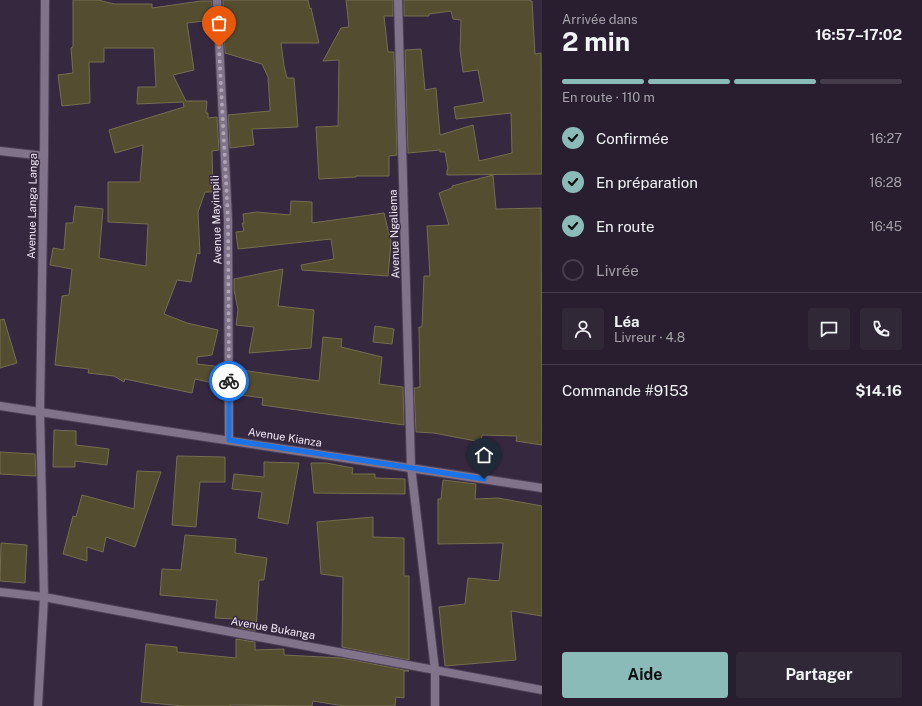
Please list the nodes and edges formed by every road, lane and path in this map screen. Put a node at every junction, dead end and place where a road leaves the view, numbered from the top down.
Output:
1 (45, 0) edge
2 (217, 0) edge
3 (398, 0) edge
4 (0, 151) edge
5 (44, 156) junction
6 (0, 406) edge
7 (40, 411) junction
8 (229, 440) junction
9 (411, 467) junction
10 (542, 488) edge
11 (0, 592) edge
12 (44, 597) junction
13 (435, 670) junction
14 (542, 690) edge
15 (38, 706) edge
16 (435, 706) edge

1 - 5 street, Avenue Langa Langa
2 - 8 street, Avenue Mayimpili
3 - 9 street, Avenue Ngaliema
4 - 5 street
5 - 7 street, Avenue Langa Langa
6 - 7 street, Avenue Kianza
7 - 8 street, Avenue Kianza
7 - 12 street, Avenue Langa Langa
8 - 9 street, Avenue Kianza
9 - 10 street, Avenue Kianza
9 - 13 street, Avenue Ngaliema
11 - 12 street, Avenue Bukanga
12 - 13 street, Avenue Bukanga
12 - 15 street, Avenue Langa Langa
13 - 14 street, Avenue Bukanga
13 - 16 street, Avenue Ngaliema

